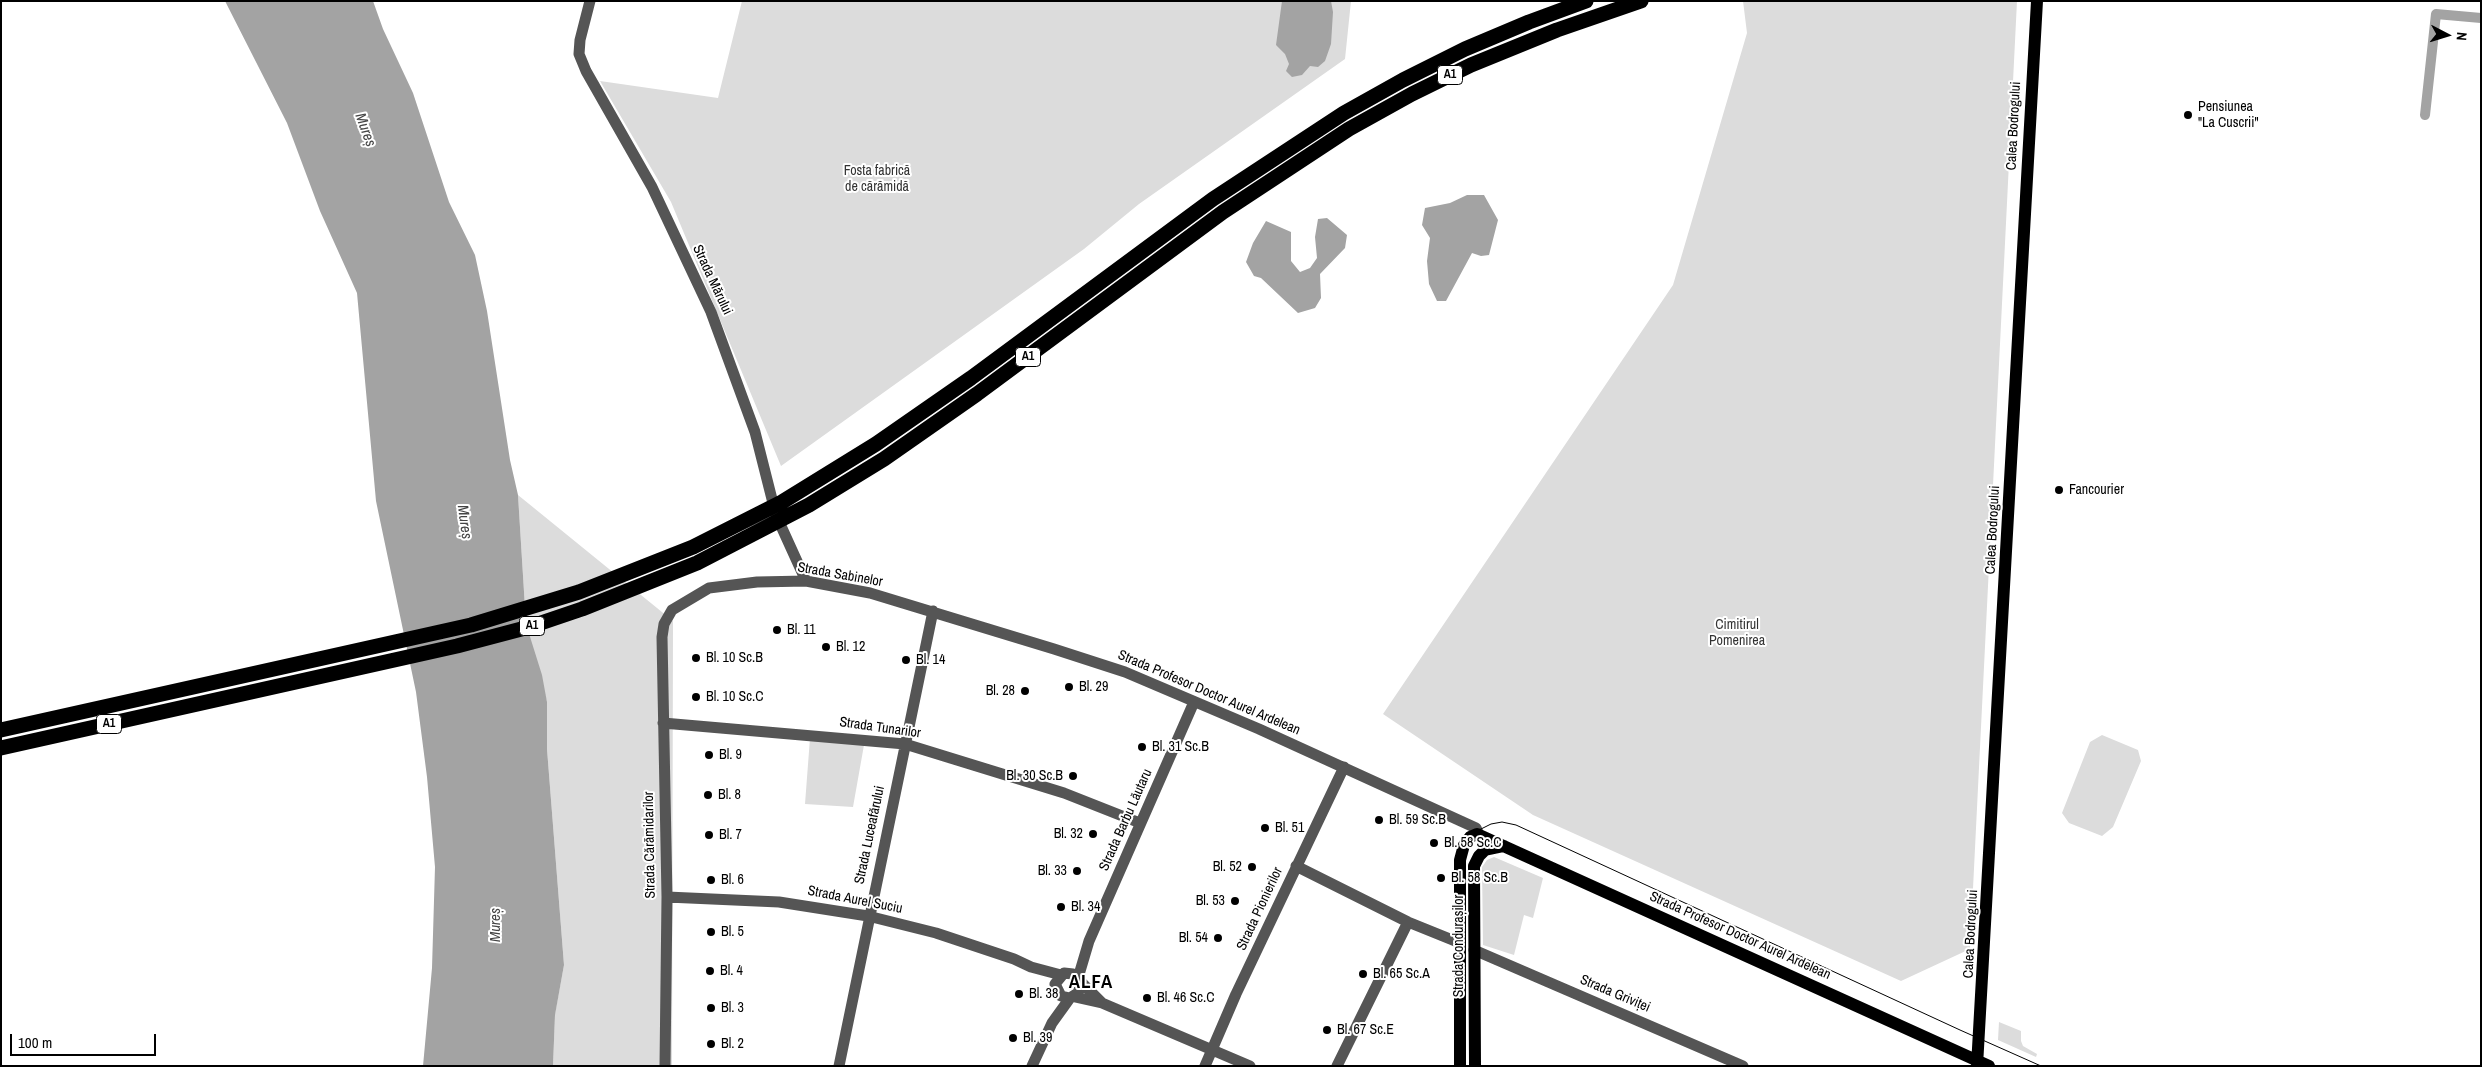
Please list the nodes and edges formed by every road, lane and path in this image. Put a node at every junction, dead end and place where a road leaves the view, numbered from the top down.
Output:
1 (590, 1) edge
2 (1586, 1) edge
3 (1641, 1) edge
4 (2037, 1) edge
5 (806, 582) junction
6 (933, 611) junction
7 (664, 624) joint
8 (1194, 702) junction
9 (663, 723) junction
10 (1, 730) edge
11 (905, 744) junction
12 (1, 748) edge
13 (1344, 766) junction
14 (1140, 823) junction
15 (1465, 823) junction
16 (1479, 835) junction
17 (1464, 845) junction
18 (1504, 846) junction
19 (1296, 866) junction
20 (667, 897) junction
21 (868, 916) junction
22 (1408, 922) junction
23 (1460, 943) junction
24 (1085, 950) junction
25 (1474, 950) junction
26 (1031, 967) junction
27 (1064, 974) junction
28 (1080, 981) junction
29 (1057, 990) junction
30 (1073, 997) junction
31 (1102, 1003) junction
32 (1052, 1023) junction
33 (1212, 1051) junction
34 (1982, 1064) edge
35 (665, 1066) edge
36 (838, 1066) edge
37 (1032, 1066) edge
38 (1205, 1066) edge
39 (1250, 1066) edge
40 (1337, 1066) edge
41 (1460, 1066) edge
42 (1475, 1066) edge
43 (1743, 1066) edge

1 - 5 street, Strada Mărului
2 - 10 highway, A1
3 - 12 highway, A1
4 - 34 main road, Calea Bodrogului
5 - 6 street, Strada Sabinelor
5 - 7 street, Strada Sabinelor
6 - 8 street, Strada Profesor Doctor Aurel Ardelean
6 - 11 street, Strada Luceafărului
7 - 9 street, Strada Cărămidarilor
8 - 13 street, Strada Profesor Doctor Aurel Ardelean
8 - 14 street, Strada Barbu Lăutaru
9 - 11 street, Strada Tunarilor
9 - 20 street, Strada Cărămidarilor
11 - 14 street, Strada Tunarilor
11 - 21 street, Strada Luceafărului
13 - 15 street, Strada Profesor Doctor Aurel Ardelean
13 - 19 street, Strada Pionierilor
14 - 24 street, Strada Barbu Lăutaru
15 - 16 street, Strada Profesor Doctor Aurel Ardelean
15 - 17 street, Strada Condurașilor
16 - 17 main road
16 - 18 main road, Strada Profesor Doctor Aurel Ardelean
17 - 23 main road, Strada Condurașilor
18 - 25 main road, Strada Condurașilor
18 - 34 main road, Strada Profesor Doctor Aurel Ardelean
19 - 22 street
19 - 33 street, Strada Pionierilor
20 - 21 street, Strada Aurel Suciu
20 - 35 street, Strada Cărămidarilor
21 - 26 street, Strada Aurel Suciu
21 - 36 street, Strada Luceafărului
22 - 23 street
22 - 40 street
23 - 41 main road, Strada Condurașilor
24 - 27 street, Strada Barbu Lăutaru
24 - 28 street, Strada Barbu Lăutaru
25 - 42 main road, Strada Condurașilor
25 - 43 street, Strada Griviței
26 - 27 street, Strada Aurel Suciu
26 - 29 street, Strada Aurel Suciu
27 - 28 street
27 - 29 street
28 - 30 street
28 - 31 street
29 - 30 street
29 - 32 street
30 - 31 street
30 - 32 street
31 - 33 street
32 - 37 street
33 - 38 street, Strada Pionierilor
33 - 39 street

